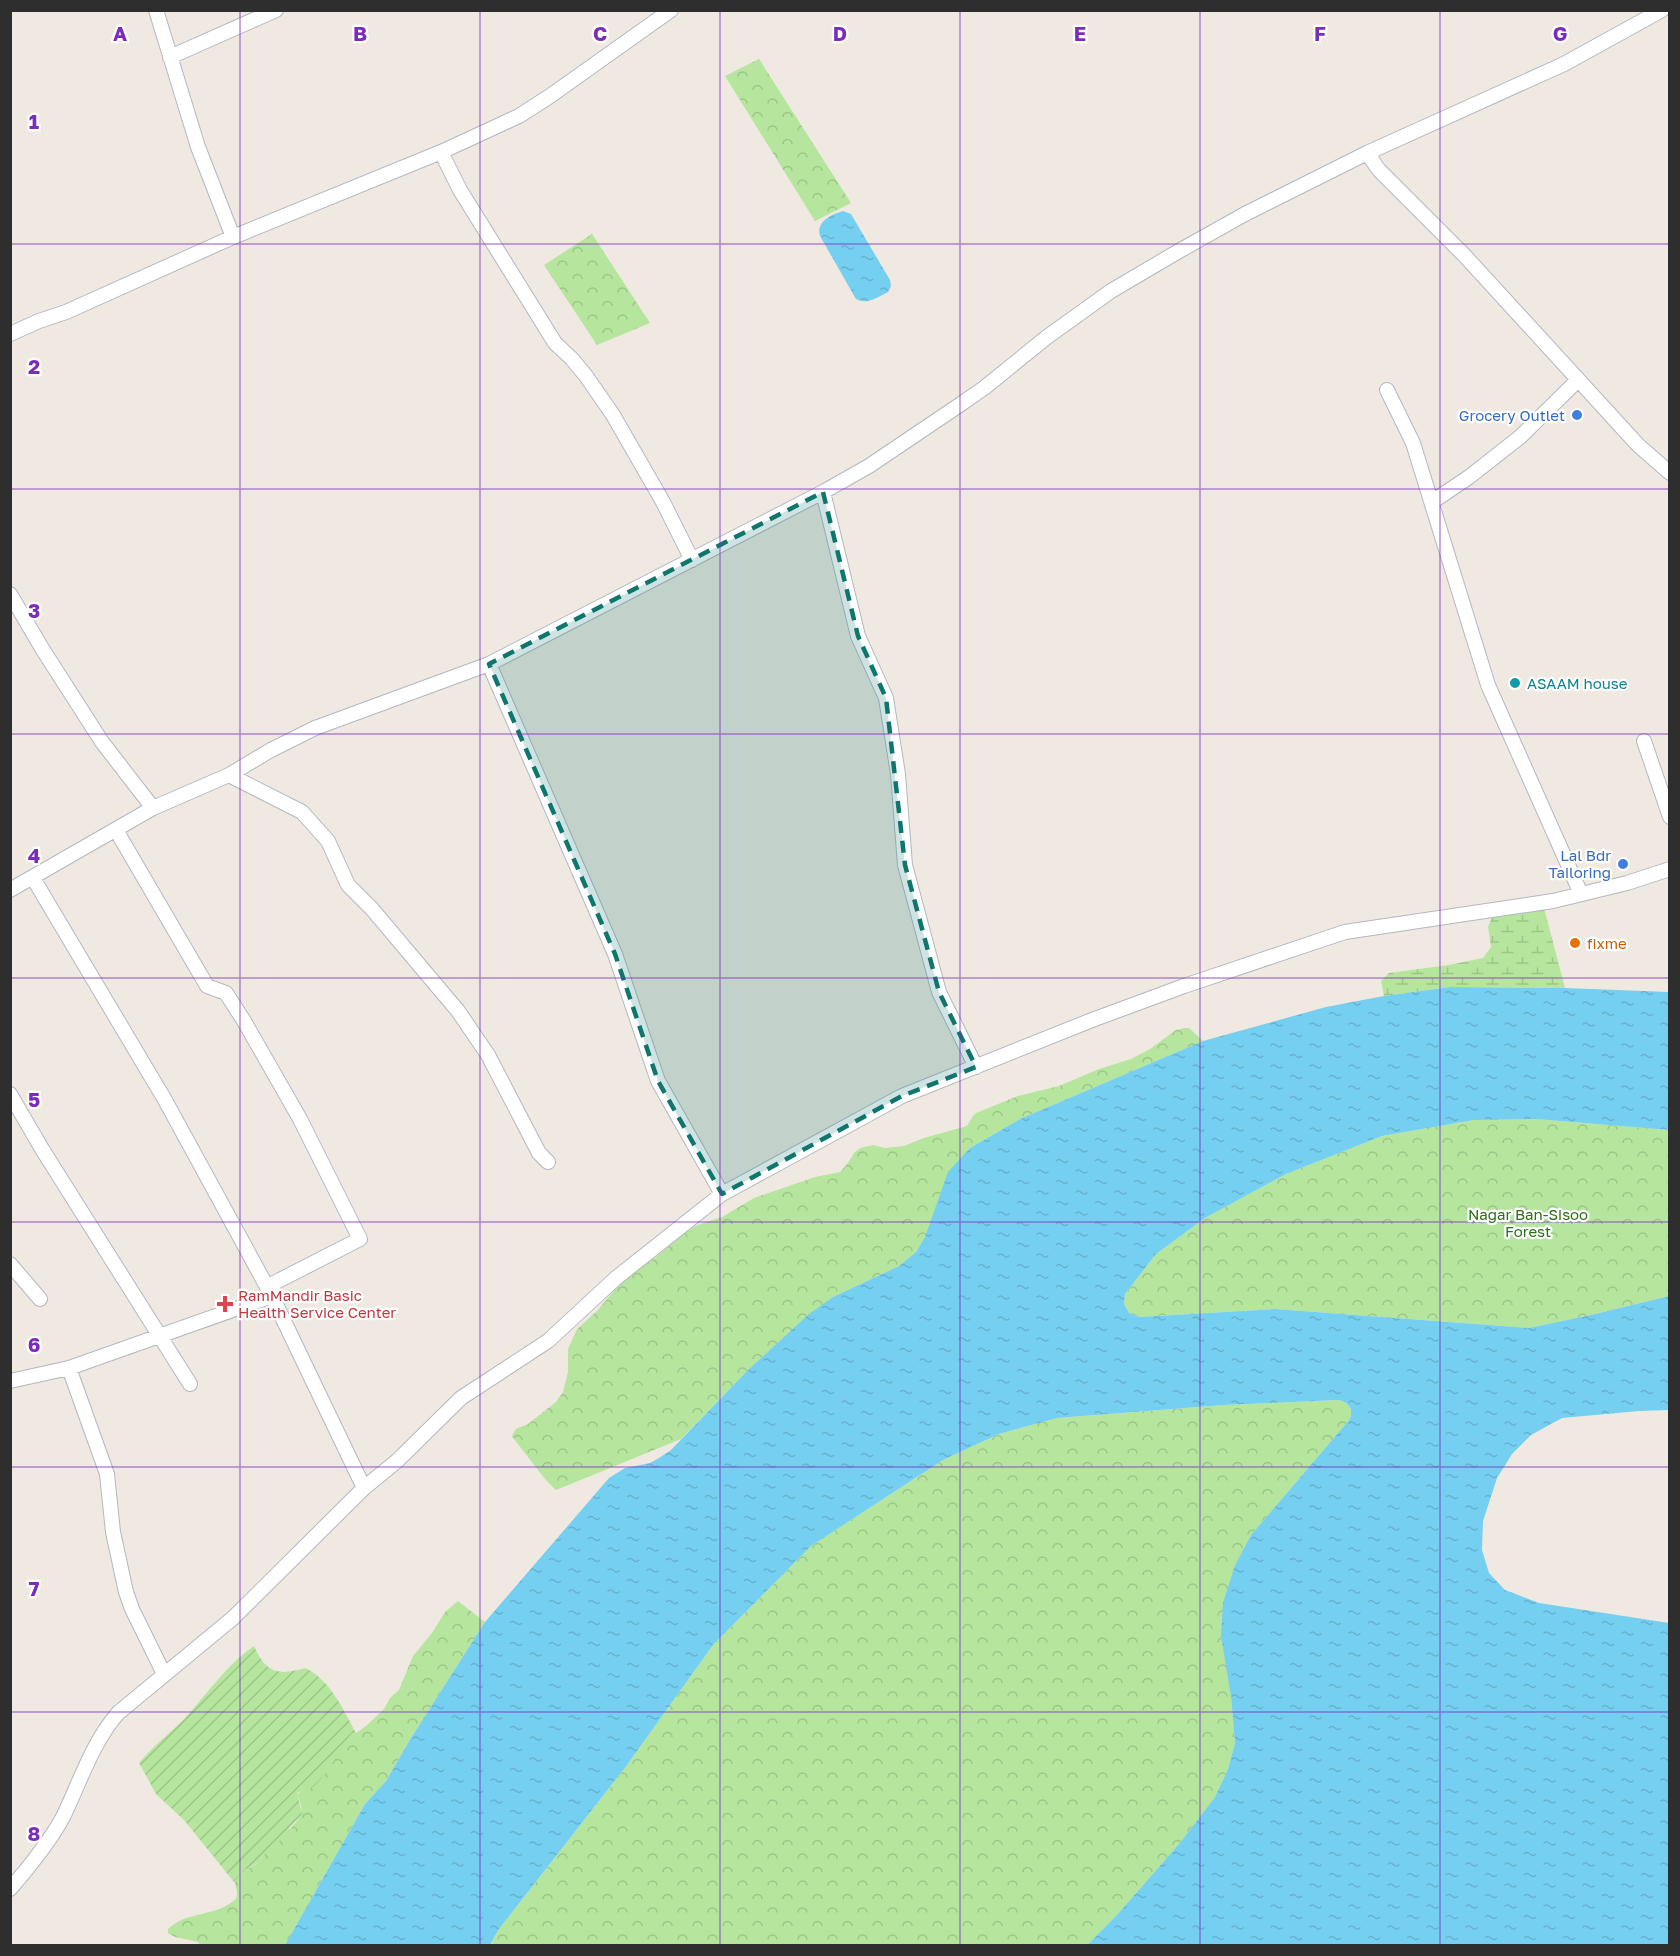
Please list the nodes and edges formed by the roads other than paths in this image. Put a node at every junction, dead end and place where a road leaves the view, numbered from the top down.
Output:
1 (156, 10) edge
2 (276, 10) edge
3 (671, 10) edge
4 (1662, 10) edge
5 (170, 57) junction
6 (441, 152) junction
7 (1367, 153) junction
8 (233, 237) junction
9 (10, 334) edge
10 (1578, 380) junction
11 (1387, 390) dead end
12 (1670, 473) edge
13 (823, 492) junction
14 (1432, 502) junction
15 (692, 560) junction
16 (10, 594) edge
17 (489, 664) junction
18 (1644, 741) dead end
19 (229, 775) junction
20 (153, 808) junction
21 (1670, 817) edge
22 (116, 830) junction
23 (1670, 869) edge
24 (33, 878) junction
25 (10, 890) edge
26 (1581, 894) junction
27 (976, 1067) junction
28 (10, 1094) edge
29 (548, 1162) dead end
30 (722, 1194) junction
31 (10, 1264) edge
32 (272, 1296) junction
33 (40, 1299) dead end
34 (159, 1336) junction
35 (69, 1368) junction
36 (10, 1381) edge
37 (190, 1384) dead end
38 (363, 1488) junction
39 (164, 1674) junction
40 (10, 1889) edge

1 - 5 street
2 - 5 street
3 - 6 street
4 - 7 street
5 - 8 street
6 - 8 street
6 - 15 street
7 - 10 street
7 - 13 street
8 - 9 street
10 - 12 street
10 - 14 street
11 - 14 street
13 - 15 street
13 - 27 street
14 - 26 street
15 - 17 street
16 - 20 street
17 - 19 street
17 - 30 street
18 - 21 street
19 - 20 street
19 - 29 street
20 - 22 street
22 - 24 street
22 - 32 street
23 - 26 street
24 - 25 street
24 - 32 street
26 - 27 street
27 - 30 street
28 - 34 street
30 - 38 street
31 - 33 street
32 - 34 street
32 - 38 street
34 - 35 street
34 - 37 street
35 - 36 street
35 - 39 street
38 - 39 street
39 - 40 street

